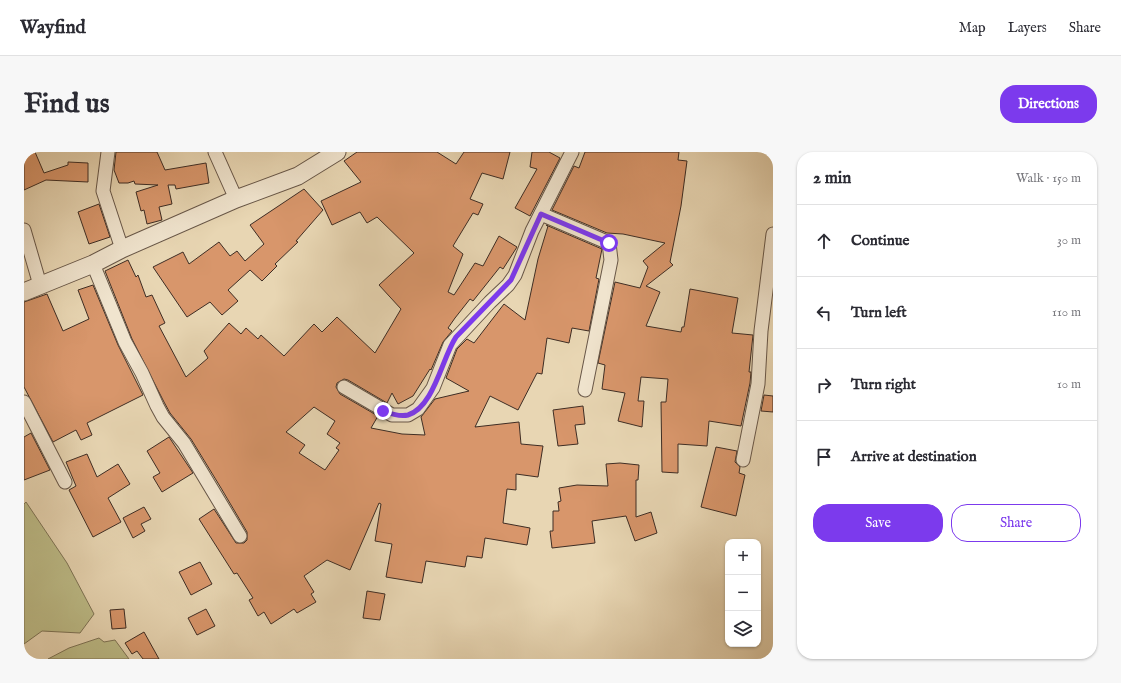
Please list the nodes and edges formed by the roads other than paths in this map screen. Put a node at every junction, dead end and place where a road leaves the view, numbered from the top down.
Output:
1 (108, 152) edge
2 (215, 152) edge
3 (337, 152) edge
4 (572, 152) edge
5 (236, 199) junction
6 (541, 214) junction
7 (24, 230) edge
8 (773, 234) edge
9 (122, 249) junction
10 (93, 264) junction
11 (40, 285) junction
12 (24, 292) edge
13 (344, 387) dead end
14 (585, 390) dead end
15 (24, 402) edge
16 (743, 460) dead end
17 (65, 482) dead end
18 (240, 536) dead end

1 - 9 street
2 - 5 street
3 - 5 street
4 - 6 street
5 - 9 street
6 - 13 street
6 - 14 street
7 - 11 street
8 - 16 street
9 - 10 street
10 - 11 street
10 - 18 street
11 - 12 street
15 - 17 street

